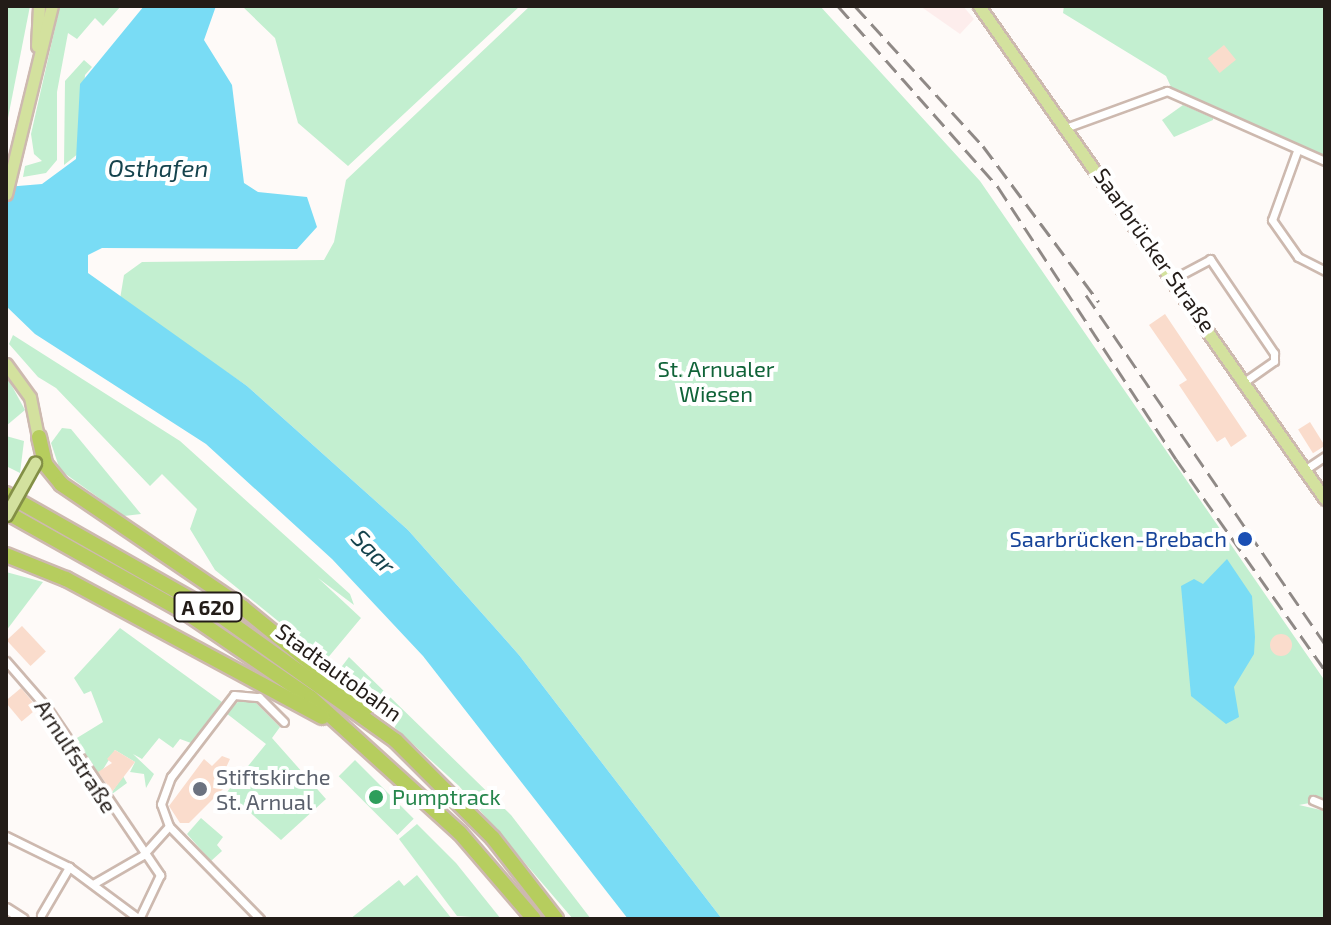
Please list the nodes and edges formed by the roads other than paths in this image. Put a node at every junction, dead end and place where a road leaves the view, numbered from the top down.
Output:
1 (39, 6) edge
2 (52, 6) edge
3 (979, 6) edge
4 (37, 51) junction
5 (1068, 127) junction
6 (1297, 151) junction
7 (1325, 161) edge
8 (6, 194) edge
9 (1325, 271) edge
10 (1175, 278) junction
11 (8, 364) edge
12 (1245, 381) junction
13 (39, 437) junction
14 (1325, 456) edge
15 (1306, 469) junction
16 (6, 494) edge
17 (1325, 499) edge
18 (6, 514) edge
19 (6, 555) edge
20 (6, 661) edge
21 (284, 722) dead end
22 (396, 741) junction
23 (371, 749) junction
24 (1313, 800) dead end
25 (1325, 805) edge
26 (169, 826) junction
27 (6, 836) edge
28 (143, 855) junction
29 (69, 867) junction
30 (93, 884) junction
31 (6, 908) edge
32 (41, 915) dead end
33 (23, 919) edge
34 (139, 919) edge
35 (260, 919) edge
36 (534, 919) edge
37 (556, 919) edge

1 - 4 main road
2 - 4 main road
3 - 5 main road, Saarbrücker Straße
4 - 8 main road
5 - 6 street
5 - 10 main road, Saarbrücker Straße
6 - 7 street
6 - 9 street
10 - 12 main road, Saarbrücker Straße
10 - 12 street
11 - 13 main road
12 - 15 main road, Saarbrücker Straße
13 - 18 main road, bridge
13 - 22 highway
14 - 15 street
15 - 17 main road, Saarbrücker Straße
16 - 22 highway, Stadtautobahn / A 620
18 - 23 highway, Stadtautobahn / A 620
19 - 23 highway
20 - 28 street, Arnulfstraße
21 - 26 street
22 - 37 highway, Stadtautobahn / A 620
23 - 36 highway, Stadtautobahn / A 620
24 - 25 street
26 - 28 street
26 - 35 street
27 - 29 street
28 - 30 street
28 - 34 street, Arnulfstraße
29 - 30 street
29 - 32 street
30 - 34 street
31 - 33 street

